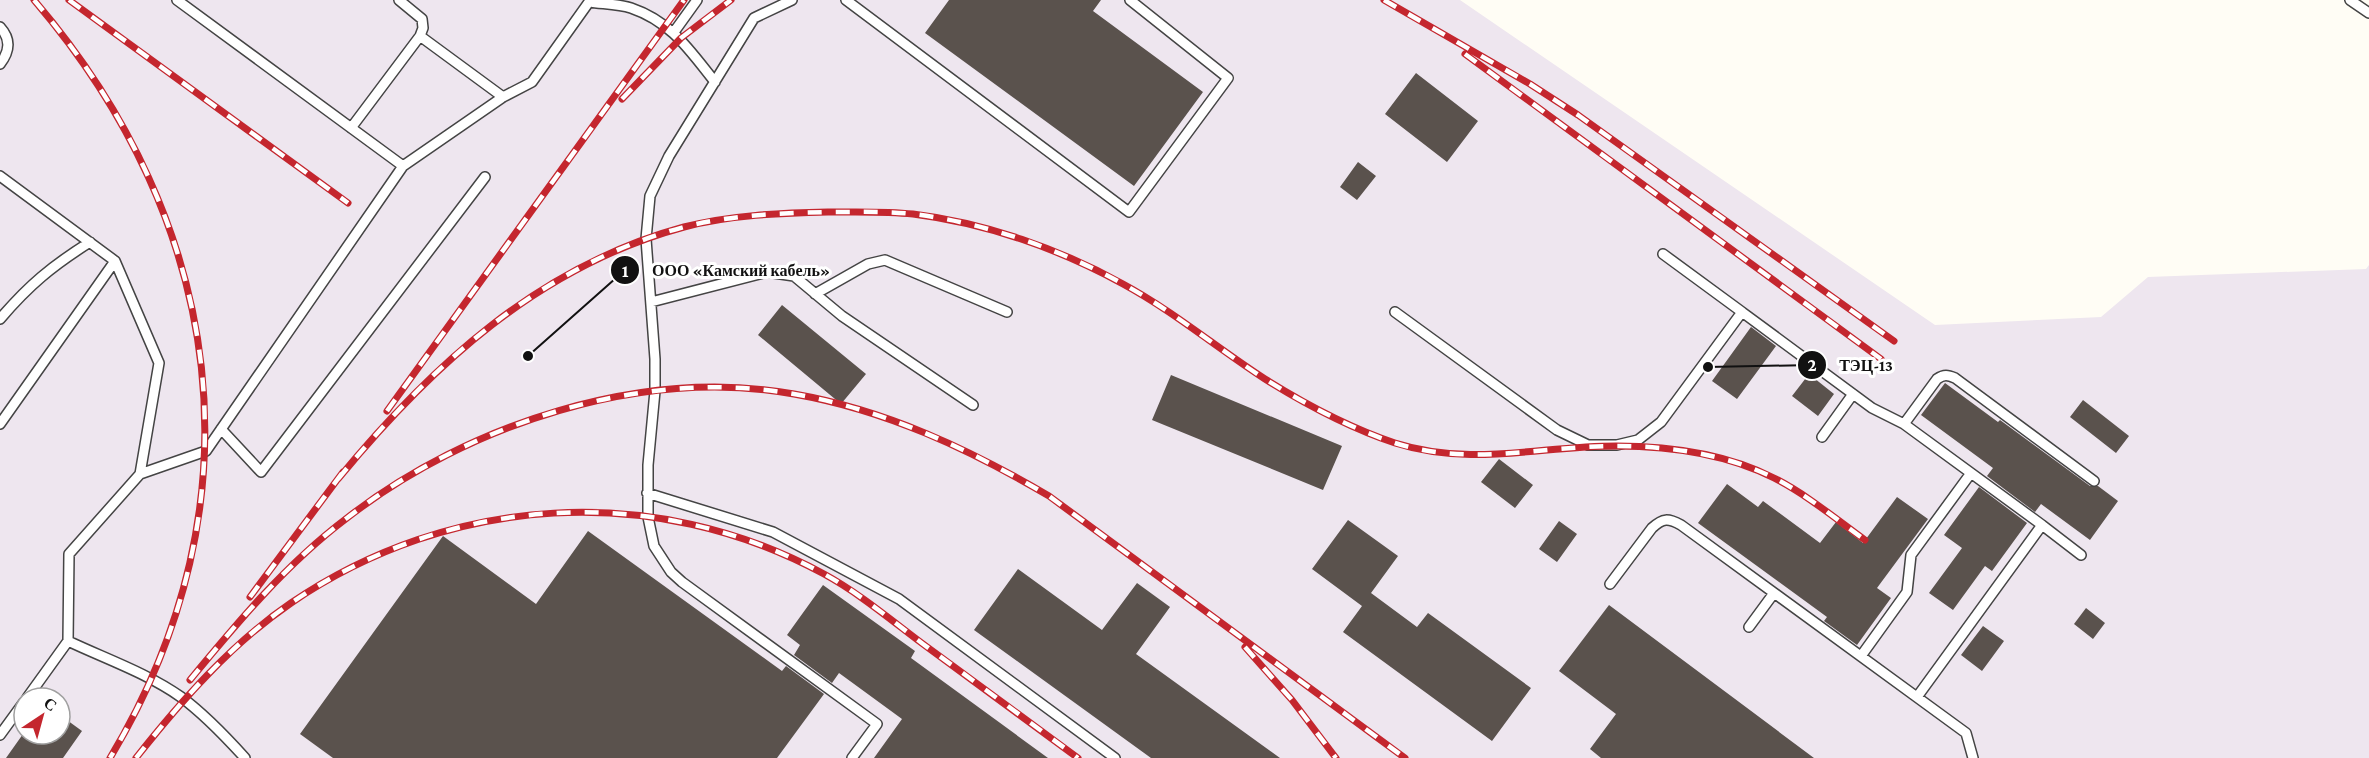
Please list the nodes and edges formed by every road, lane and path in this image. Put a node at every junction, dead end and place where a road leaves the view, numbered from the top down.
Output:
1 (177, 0) edge
2 (399, 0) edge
3 (697, 0) edge
4 (792, 0) edge
5 (846, 0) edge
6 (1130, 0) edge
7 (2350, 0) edge
8 (586, 1) edge
9 (2369, 13) edge
10 (0, 27) edge
11 (674, 32) junction
12 (420, 36) junction
13 (0, 64) edge
14 (715, 82) junction
15 (503, 97) junction
16 (351, 128) junction
17 (403, 166) junction
18 (0, 176) edge
19 (485, 177) dead end
20 (90, 243) junction
21 (1663, 254) dead end
22 (114, 261) junction
23 (815, 294) junction
24 (651, 302) junction
25 (1007, 312) dead end
26 (1395, 312) dead end
27 (1742, 312) junction
28 (0, 319) edge
29 (1853, 394) junction
30 (973, 405) dead end
31 (0, 424) edge
32 (1904, 424) junction
33 (221, 429) junction
34 (1822, 437) dead end
35 (1971, 473) junction
36 (140, 474) junction
37 (2094, 480) dead end
38 (648, 493) junction
39 (2042, 525) junction
40 (2081, 555) dead end
41 (1610, 584) dead end
42 (1774, 593) junction
43 (1749, 627) dead end
44 (68, 642) junction
45 (1861, 656) junction
46 (36, 686) edge
47 (1917, 697) junction
48 (12, 718) edge
49 (0, 735) edge
50 (245, 758) edge
51 (852, 758) edge
52 (1115, 758) edge
53 (1973, 758) edge

1 - 16 lane
2 - 12 lane
3 - 11 lane
4 - 14 lane
5 - 6 lane
7 - 9 lane
8 - 11 lane
8 - 15 lane
10 - 13 lane
11 - 14 lane
12 - 15 lane
12 - 16 lane
14 - 24 lane
15 - 17 lane
16 - 17 lane
17 - 33 lane
18 - 20 lane
19 - 33 lane
20 - 22 lane
20 - 28 lane
21 - 27 lane
22 - 31 lane
22 - 36 lane
23 - 24 lane
23 - 25 lane
23 - 30 lane
24 - 38 lane
26 - 27 lane
27 - 29 lane
29 - 32 lane
29 - 34 lane
32 - 35 lane
32 - 37 lane
33 - 36 lane
35 - 39 lane
35 - 45 lane
36 - 44 lane
38 - 51 lane
38 - 52 lane
39 - 40 lane
39 - 47 lane
41 - 42 lane
42 - 43 lane
42 - 45 lane
44 - 46 lane
44 - 50 lane
45 - 47 lane
47 - 53 lane
48 - 49 lane

